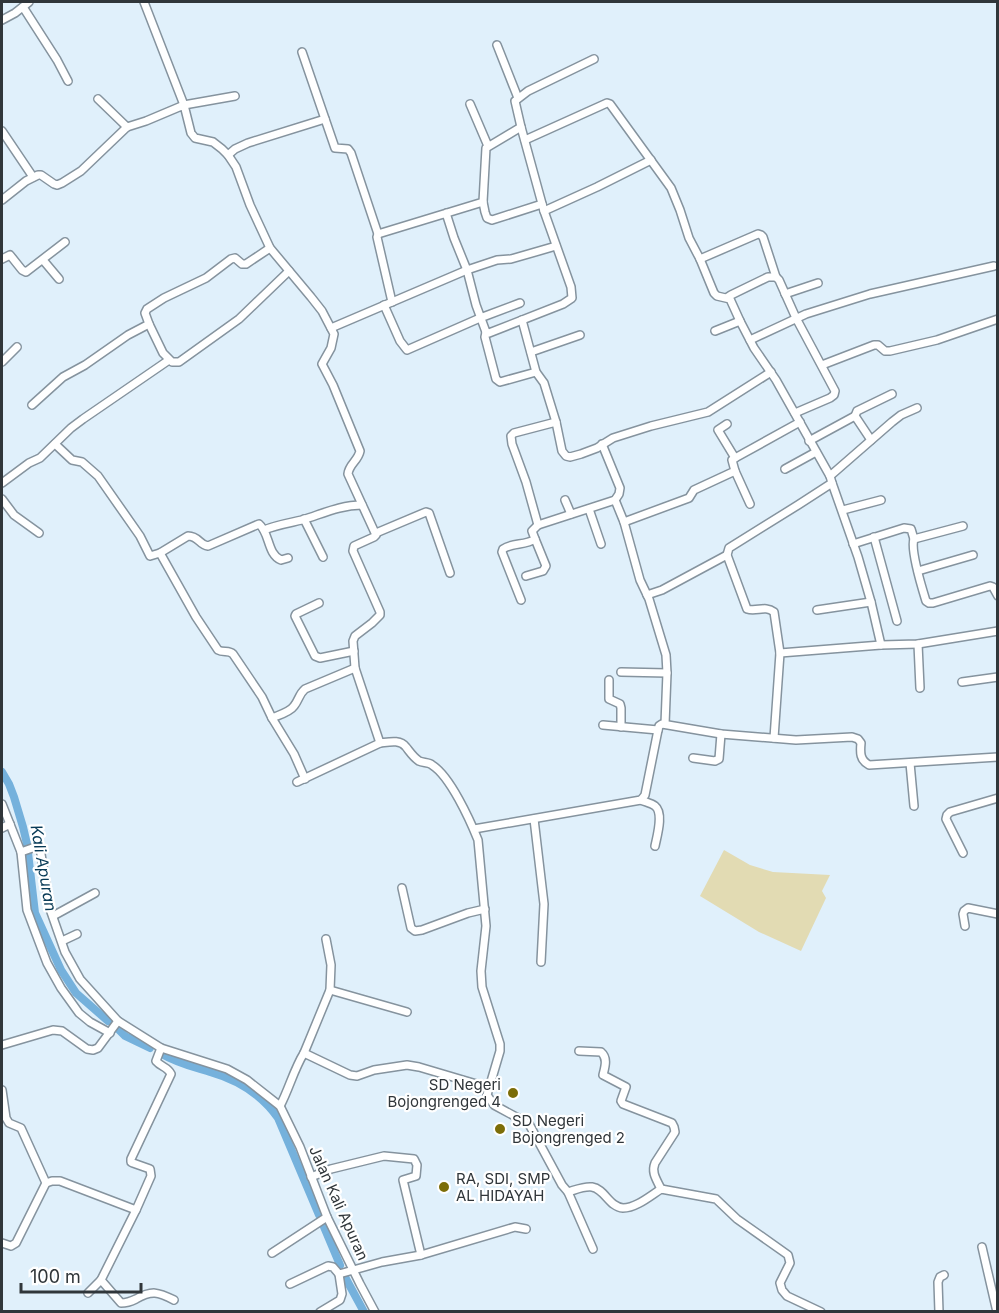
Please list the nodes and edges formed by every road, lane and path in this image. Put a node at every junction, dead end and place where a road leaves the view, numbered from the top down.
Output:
1 (144, 2) edge
2 (26, 4) edge
3 (2, 20) edge
4 (497, 45) dead end
5 (302, 52) dead end
6 (594, 59) dead end
7 (68, 81) dead end
8 (235, 96) dead end
9 (518, 98) junction
10 (98, 99) dead end
11 (470, 104) dead end
12 (184, 105) junction
13 (325, 119) junction
14 (127, 127) junction
15 (521, 127) junction
16 (2, 131) edge
17 (525, 140) junction
18 (488, 146) junction
19 (228, 155) junction
20 (651, 160) junction
21 (33, 177) junction
22 (2, 200) edge
23 (483, 202) junction
24 (543, 208) junction
25 (446, 213) junction
26 (378, 234) junction
27 (65, 242) dead end
28 (556, 246) junction
29 (270, 248) junction
30 (2, 259) edge
31 (700, 259) junction
32 (43, 260) junction
33 (994, 266) dead end
34 (467, 270) junction
35 (289, 271) junction
36 (776, 277) junction
37 (59, 279) dead end
38 (818, 282) dead end
39 (785, 294) junction
40 (728, 297) junction
41 (392, 302) junction
42 (520, 303) dead end
43 (384, 306) junction
44 (480, 318) junction
45 (796, 318) junction
46 (998, 319) edge
47 (522, 320) junction
48 (740, 321) junction
49 (149, 324) junction
50 (331, 328) junction
51 (715, 331) dead end
52 (486, 332) junction
53 (580, 334) dead end
54 (750, 340) junction
55 (17, 347) dead end
56 (531, 352) junction
57 (169, 360) junction
58 (2, 362) edge
59 (822, 365) junction
60 (536, 372) junction
61 (771, 372) junction
62 (892, 394) dead end
63 (32, 405) dead end
64 (917, 408) dead end
65 (795, 413) junction
66 (855, 416) junction
67 (556, 422) junction
68 (800, 422) junction
69 (727, 424) dead end
70 (872, 440) junction
71 (809, 441) junction
72 (55, 444) junction
73 (602, 444) junction
74 (816, 452) junction
75 (735, 458) junction
76 (785, 469) dead end
77 (735, 471) junction
78 (831, 480) junction
79 (2, 483) edge
80 (2, 499) edge
81 (565, 500) dead end
82 (615, 500) junction
83 (880, 500) dead end
84 (750, 504) dead end
85 (362, 505) junction
86 (589, 509) junction
87 (843, 510) junction
88 (571, 514) junction
89 (304, 519) junction
90 (624, 522) junction
91 (538, 525) junction
92 (963, 526) dead end
93 (264, 530) junction
94 (376, 532) junction
95 (39, 533) dead end
96 (874, 537) junction
97 (914, 538) junction
98 (535, 539) junction
99 (601, 544) dead end
100 (853, 544) junction
101 (160, 553) junction
102 (727, 555) junction
103 (973, 555) dead end
104 (323, 557) dead end
105 (288, 558) dead end
106 (918, 571) junction
107 (450, 573) dead end
108 (526, 576) dead end
109 (647, 595) junction
110 (998, 596) edge
111 (521, 600) dead end
112 (871, 602) junction
113 (319, 603) dead end
114 (817, 610) dead end
115 (897, 621) dead end
116 (998, 631) edge
117 (918, 644) junction
118 (881, 645) junction
119 (354, 651) junction
120 (780, 653) junction
121 (355, 668) junction
122 (621, 672) dead end
123 (667, 673) junction
124 (998, 677) edge
125 (609, 680) dead end
126 (962, 682) dead end
127 (921, 688) dead end
128 (272, 718) junction
129 (665, 724) junction
130 (603, 725) dead end
131 (621, 727) junction
132 (658, 730) junction
133 (721, 734) junction
134 (774, 738) junction
135 (380, 743) junction
136 (998, 757) edge
137 (693, 758) dead end
138 (910, 763) junction
139 (305, 778) junction
140 (297, 782) dead end
141 (998, 798) edge
142 (641, 800) junction
143 (2, 804) edge
144 (914, 806) dead end
145 (534, 819) junction
146 (10, 824) junction
147 (2, 828) edge
148 (474, 829) junction
149 (655, 846) dead end
150 (23, 851) junction
151 (963, 853) dead end
152 (402, 888) dead end
153 (95, 893) dead end
154 (485, 909) junction
155 (998, 914) edge
156 (53, 916) junction
157 (965, 926) dead end
158 (77, 934) dead end
159 (326, 939) dead end
160 (62, 941) junction
161 (541, 962) dead end
162 (330, 990) junction
163 (407, 1012) dead end
164 (118, 1021) junction
165 (110, 1033) junction
166 (2, 1045) edge
167 (161, 1047) junction
168 (579, 1051) dead end
169 (304, 1053) junction
170 (489, 1088) junction
171 (2, 1090) edge
172 (280, 1106) junction
173 (311, 1177) junction
174 (46, 1183) junction
175 (661, 1189) junction
176 (568, 1192) junction
177 (136, 1210) junction
178 (327, 1217) junction
179 (526, 1229) dead end
180 (2, 1243) edge
181 (982, 1247) dead end
182 (593, 1250) dead end
183 (272, 1252) dead end
184 (421, 1255) junction
185 (353, 1269) junction
186 (339, 1274) junction
187 (944, 1275) dead end
188 (100, 1280) junction
189 (290, 1284) dead end
190 (88, 1293) dead end
191 (174, 1300) dead end
192 (320, 1311) edge
193 (375, 1311) edge
194 (821, 1311) edge
195 (939, 1311) edge
196 (997, 1311) edge

1 - 12 street
2 - 3 street
2 - 7 street
4 - 9 street
5 - 13 street
6 - 9 street
8 - 12 street
9 - 15 street
10 - 14 street
11 - 18 street
12 - 14 street
12 - 19 street
13 - 19 street
13 - 26 street
14 - 21 street
15 - 17 street
15 - 18 street
16 - 21 street
17 - 20 street
17 - 24 street
18 - 23 street
19 - 29 street
20 - 24 street
20 - 31 street
21 - 22 street
23 - 24 street
23 - 25 street
24 - 28 street
25 - 26 street
25 - 34 street
26 - 41 street
27 - 32 street
28 - 34 street
28 - 47 street
29 - 35 street
29 - 49 street
30 - 32 street
31 - 36 street
31 - 40 street
32 - 37 street
33 - 45 street
34 - 41 street
34 - 44 street
35 - 50 street
35 - 57 street
36 - 39 street
36 - 40 street
38 - 39 street
39 - 45 street
40 - 48 street
41 - 43 street
42 - 44 street
43 - 44 street
43 - 50 street
44 - 52 street
45 - 54 street
45 - 59 street
46 - 59 street
47 - 52 street
47 - 56 street
48 - 51 street
48 - 54 street
49 - 57 street
49 - 63 street
50 - 85 street
52 - 60 street
53 - 56 street
54 - 61 street
55 - 58 street
56 - 60 street
57 - 72 street
59 - 65 street
60 - 67 street
61 - 65 street
61 - 73 street
62 - 66 street
64 - 70 street
65 - 68 street
66 - 70 street
66 - 71 street
67 - 73 street
67 - 91 street
68 - 71 street
68 - 75 street
69 - 75 street
70 - 78 street
71 - 74 street
72 - 79 street
72 - 101 street
73 - 82 street
74 - 76 street
74 - 78 street
75 - 77 street
77 - 84 street
77 - 90 street
78 - 87 street
78 - 102 street
80 - 95 street
81 - 88 street
82 - 86 street
82 - 90 street
83 - 87 street
85 - 89 street
85 - 94 street
86 - 88 street
86 - 99 street
87 - 100 street
88 - 91 street
89 - 93 street
89 - 104 street
90 - 109 street
91 - 98 street
92 - 97 street
93 - 101 street
93 - 105 street
94 - 107 street
94 - 119 street
96 - 97 street
96 - 100 street
96 - 115 street
97 - 106 street
98 - 108 street
98 - 111 street
100 - 112 street
101 - 128 street
102 - 109 street
102 - 120 street
103 - 106 street
106 - 110 street
109 - 123 street
112 - 114 street
112 - 118 street
113 - 119 street
116 - 117 street
117 - 118 street
117 - 127 street
118 - 120 street
119 - 121 street
120 - 134 street
121 - 128 street
121 - 135 street
122 - 123 street
123 - 129 street
124 - 126 street
125 - 131 street
128 - 139 street
129 - 132 street
129 - 133 street
130 - 131 street
131 - 132 street
132 - 142 street
133 - 134 street
133 - 137 street
134 - 138 street
135 - 139 street
135 - 148 street
136 - 138 street
138 - 144 street
139 - 140 street
141 - 151 street
142 - 145 street
142 - 149 street
143 - 146 street
145 - 148 street
145 - 161 street
146 - 147 street
146 - 150 street
148 - 154 street
150 - 156 street
150 - 165 street
152 - 154 street
153 - 156 street
154 - 170 street
155 - 157 street
156 - 160 street
158 - 160 street
159 - 162 street
160 - 164 street
162 - 163 street
162 - 169 street
164 - 165 street
164 - 167 street
165 - 166 street
167 - 172 street
167 - 177 street
168 - 175 street
169 - 170 street
169 - 172 street
170 - 176 street
171 - 174 street
172 - 173 street, Jalan Kali Apuran
173 - 178 street, Jalan Kali Apuran
173 - 184 street
174 - 177 street
174 - 180 street
175 - 176 street
175 - 194 street
176 - 182 street
177 - 188 street
178 - 183 street
178 - 185 street, Jalan Kali Apuran
179 - 184 street
181 - 196 street
184 - 185 street
185 - 186 street
185 - 193 street, Jalan Kali Apuran
186 - 189 street
186 - 192 street
187 - 195 street
188 - 190 street
188 - 191 street

